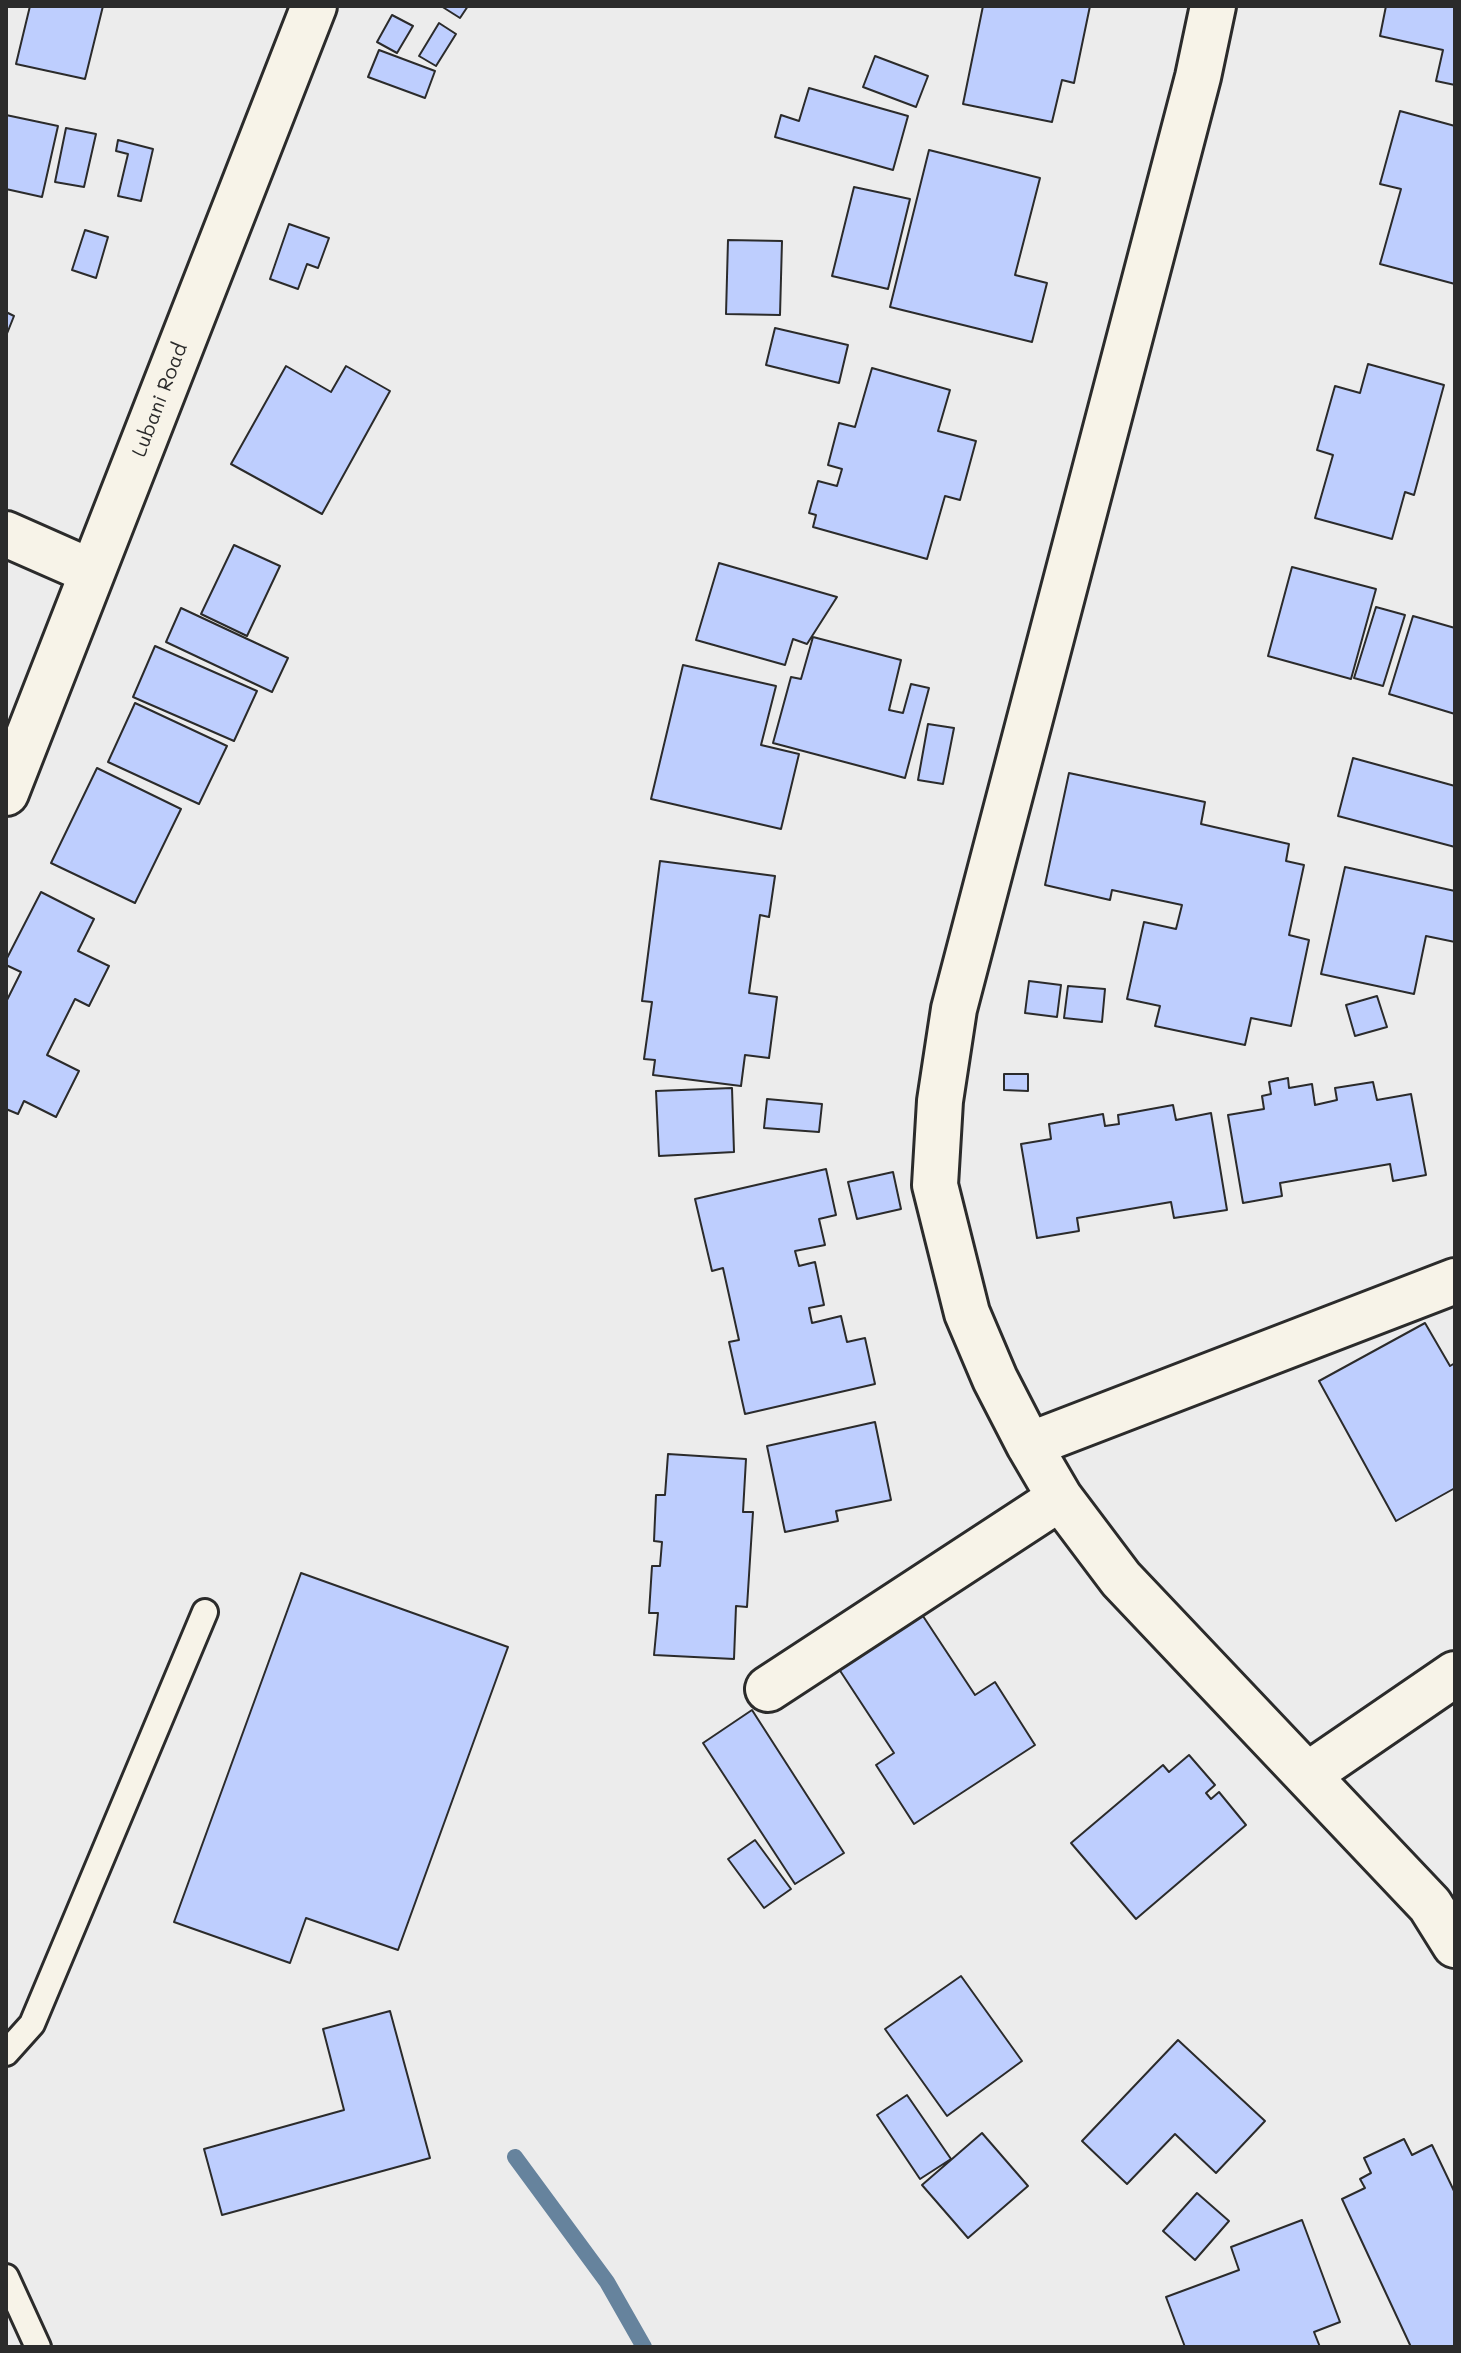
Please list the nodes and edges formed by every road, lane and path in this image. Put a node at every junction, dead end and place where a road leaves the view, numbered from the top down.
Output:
1 (314, 6) edge
2 (1213, 6) edge
3 (6, 534) edge
4 (92, 572) junction
5 (6, 793) edge
6 (1455, 1281) edge
7 (1029, 1445) junction
8 (1060, 1498) junction
9 (205, 1612) dead end
10 (1455, 1674) edge
11 (768, 1689) dead end
12 (1309, 1774) junction
13 (1455, 1945) edge
14 (6, 2053) edge
15 (6, 2277) edge
16 (38, 2347) edge

1 - 4 street, Lubani Road
2 - 7 street
3 - 4 street
4 - 5 street, Lubani Road
6 - 7 street
7 - 8 street
8 - 11 street
8 - 12 street
9 - 14 lane
10 - 12 street
12 - 13 street
15 - 16 lane

